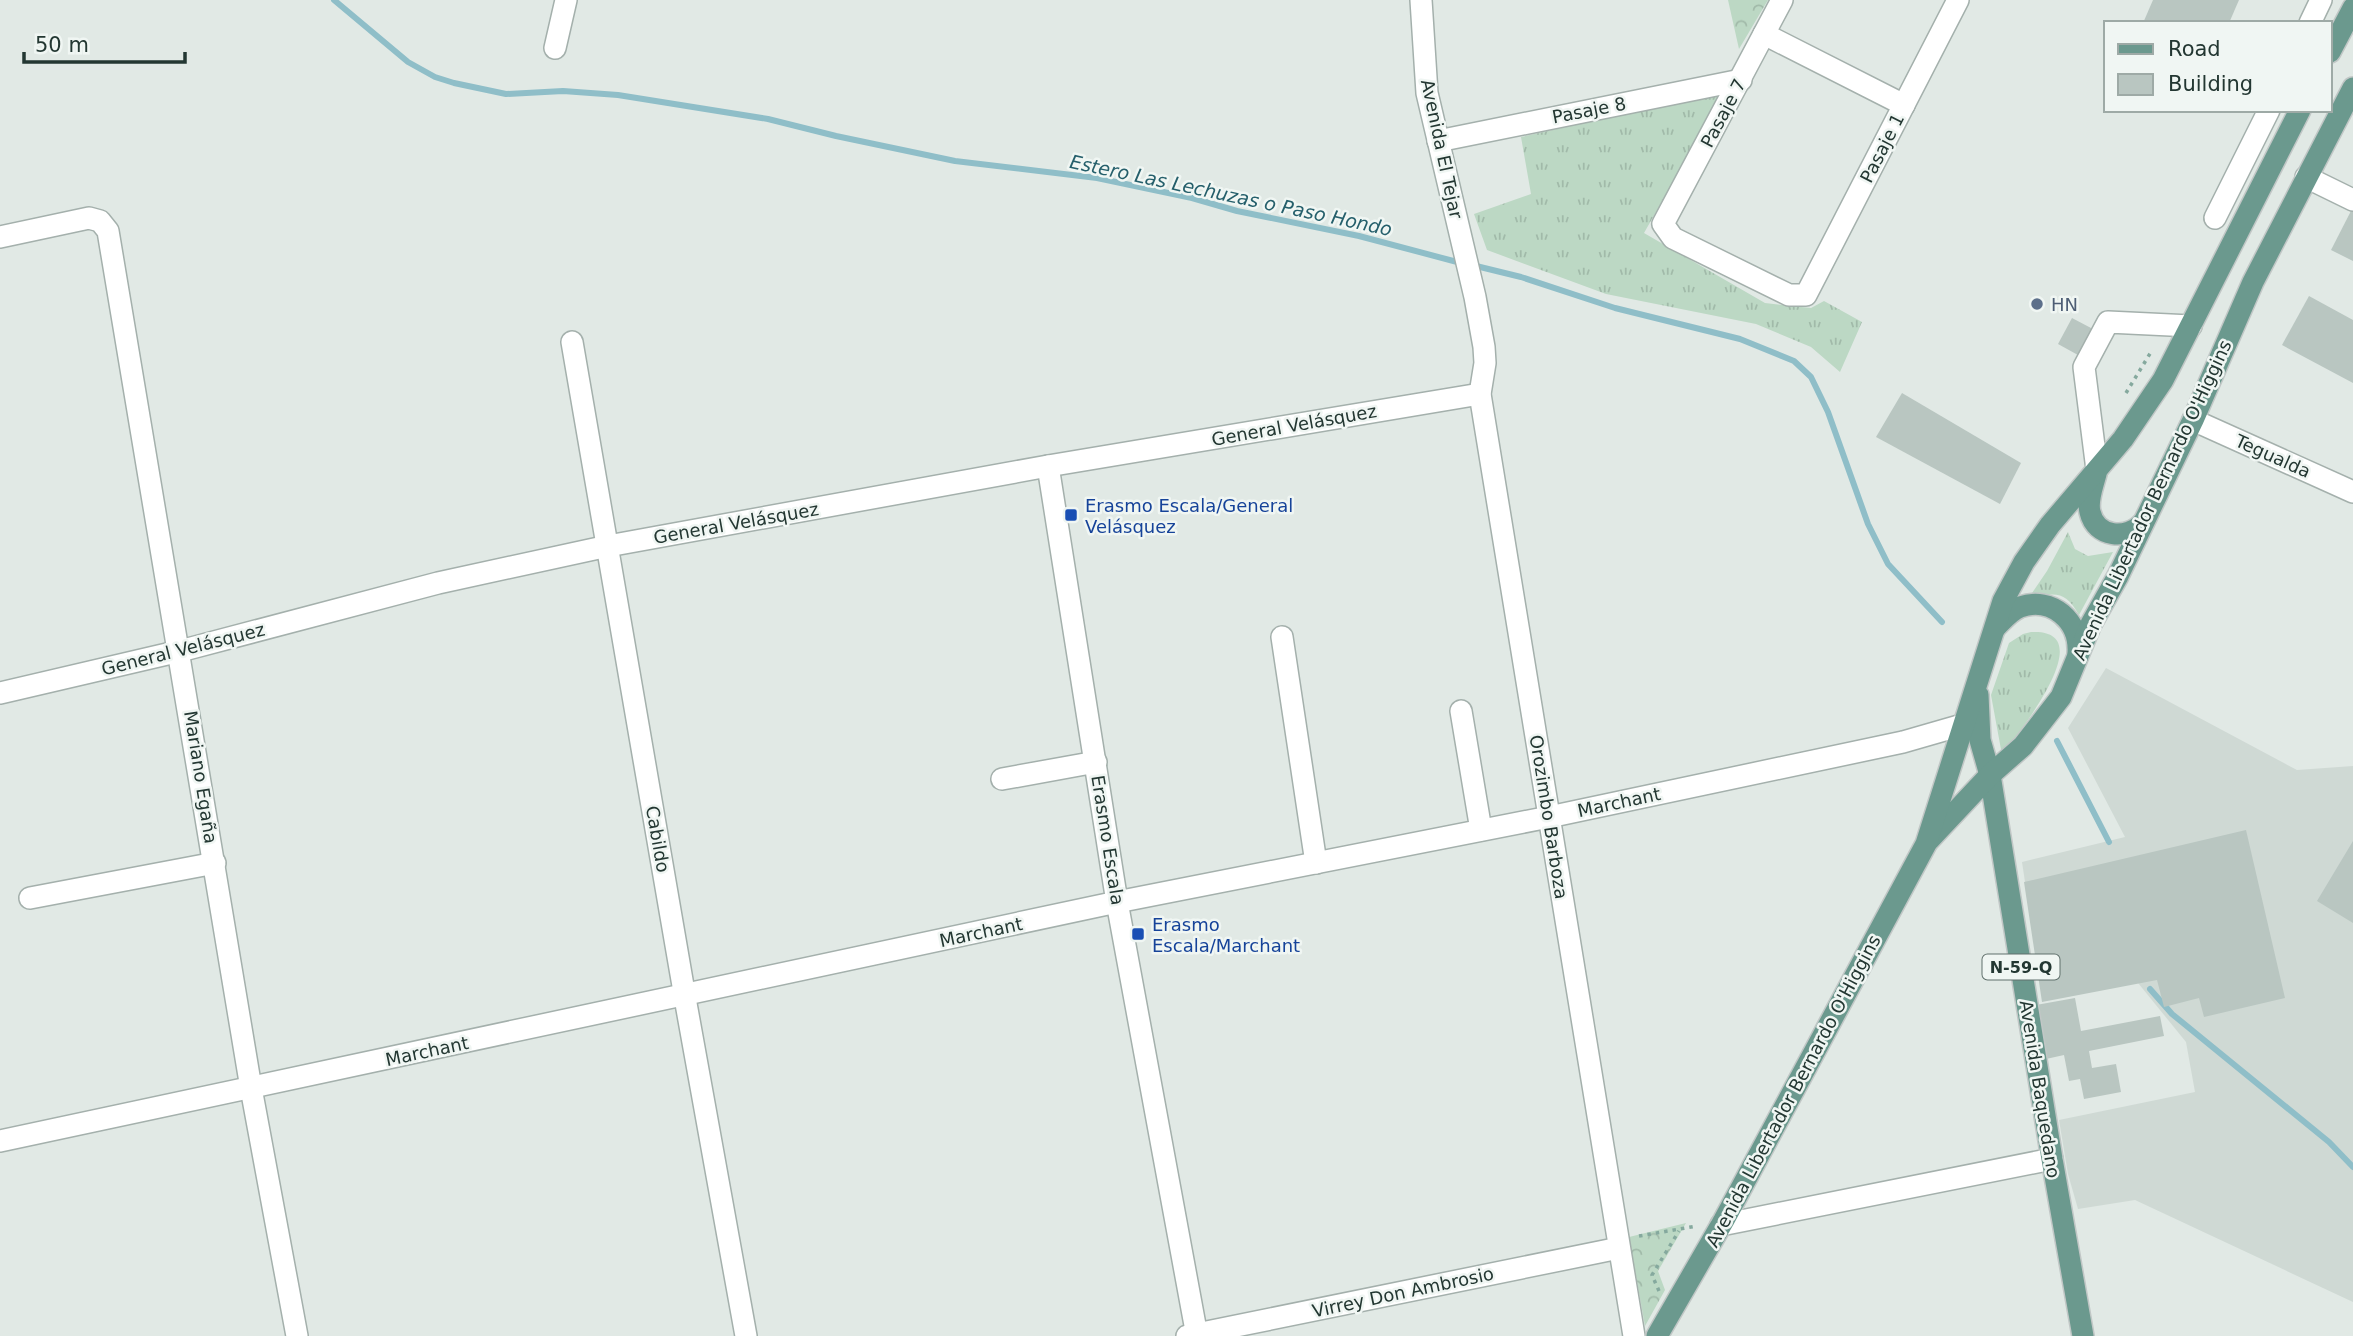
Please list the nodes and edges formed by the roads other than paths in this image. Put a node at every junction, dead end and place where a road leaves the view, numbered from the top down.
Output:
1 (566, 0) edge
2 (1422, 0) edge
3 (1782, 0) edge
4 (1958, 0) edge
5 (2321, 0) edge
6 (2353, 8) edge
7 (2312, 21) edge
8 (1763, 34) junction
9 (555, 48) dead end
10 (2332, 48) edge
11 (1741, 80) junction
12 (2353, 88) edge
13 (1903, 105) junction
14 (2268, 112) edge
15 (2299, 112) edge
16 (1438, 141) junction
17 (2306, 177) junction
18 (2233, 184) junction
19 (2253, 200) junction
20 (2353, 200) edge
21 (2215, 218) dead end
22 (0, 237) edge
23 (1806, 295) joint
24 (1475, 297) joint
25 (2192, 326) junction
26 (572, 342) dead end
27 (1480, 394) junction
28 (2193, 420) junction
29 (1048, 466) junction
30 (2097, 470) junction
31 (2353, 492) edge
32 (2143, 523) junction
33 (608, 546) junction
34 (1993, 631) junction
35 (1282, 637) dead end
36 (180, 651) junction
37 (2078, 655) junction
38 (1980, 675) junction
39 (0, 693) edge
40 (1461, 711) dead end
41 (1962, 725) junction
42 (1096, 762) junction
43 (1990, 775) junction
44 (1002, 779) dead end
45 (1549, 817) junction
46 (1481, 830) junction
47 (1926, 844) junction
48 (215, 863) junction
49 (1316, 863) junction
50 (30, 898) dead end
51 (1117, 902) junction
52 (685, 995) junction
53 (251, 1088) junction
54 (0, 1142) edge
55 (2052, 1158) junction
56 (1722, 1222) junction
57 (1619, 1248) junction
58 (1194, 1335) edge
59 (297, 1336) edge
60 (747, 1336) edge
61 (1634, 1336) edge
62 (1657, 1336) edge
63 (2083, 1336) edge

1 - 9 street
2 - 16 street, Avenida El Tejar
3 - 8 street, Pasaje 7
4 - 13 street, Pasaje 1
5 - 7 street
6 - 10 main road
8 - 11 street, Pasaje 7
8 - 13 street
11 - 16 street, Pasaje 8
11 - 23 street, Pasaje 7
12 - 17 main road, Avenida Libertador Bernardo O'Higgins
13 - 23 street, Pasaje 1
14 - 18 street
15 - 19 main road, Avenida Libertador Bernardo O'Higgins
16 - 24 street, Avenida El Tejar
17 - 20 street
17 - 28 main road, Avenida Libertador Bernardo O'Higgins
18 - 19 street
18 - 21 street
19 - 25 main road, Avenida Libertador Bernardo O'Higgins
22 - 36 street, Mariano Egaña
24 - 27 street, Orozimbo Barboza
25 - 30 main road, Avenida Libertador Bernardo O'Higgins
25 - 30 street
26 - 33 street, Cabildo
27 - 29 street, General Velásquez
27 - 45 street, Orozimbo Barboza
28 - 31 street, Tegualda
28 - 32 main road, Avenida Libertador Bernardo O'Higgins
29 - 33 street, General Velásquez
29 - 42 street, Erasmo Escala
30 - 32 main road
30 - 34 main road, Avenida Libertador Bernardo O'Higgins
32 - 37 main road, Avenida Libertador Bernardo O'Higgins
33 - 36 street, General Velásquez
33 - 52 street, Cabildo
34 - 37 main road
34 - 38 main road, Avenida Libertador Bernardo O'Higgins
35 - 49 street
36 - 39 street, General Velásquez
36 - 48 street, Mariano Egaña
37 - 43 main road, Avenida Libertador Bernardo O'Higgins
38 - 41 main road, Avenida Libertador Bernardo O'Higgins
38 - 43 main road, Avenida Baquedano
40 - 46 street
41 - 45 street, Marchant
41 - 47 main road, Avenida Libertador Bernardo O'Higgins
42 - 44 street
42 - 51 street, Erasmo Escala
43 - 47 main road, Avenida Libertador Bernardo O'Higgins
43 - 55 main road, Avenida Baquedano / N-59-Q
45 - 46 street, Marchant
45 - 57 street, Orozimbo Barboza
46 - 49 street, Marchant
47 - 56 main road, Avenida Libertador Bernardo O'Higgins
48 - 50 street
48 - 53 street, Mariano Egaña
49 - 51 street, Marchant
51 - 52 street, Marchant
51 - 58 street, Erasmo Escala
52 - 53 street, Marchant
52 - 60 street, Cabildo
53 - 54 street, Marchant
53 - 59 street, Mariano Egaña
55 - 56 street
55 - 63 main road, Avenida Baquedano / N-59-Q
56 - 62 main road, Avenida Libertador Bernardo O'Higgins
57 - 58 street, Virrey Don Ambrosio
57 - 61 street, Orozimbo Barboza

